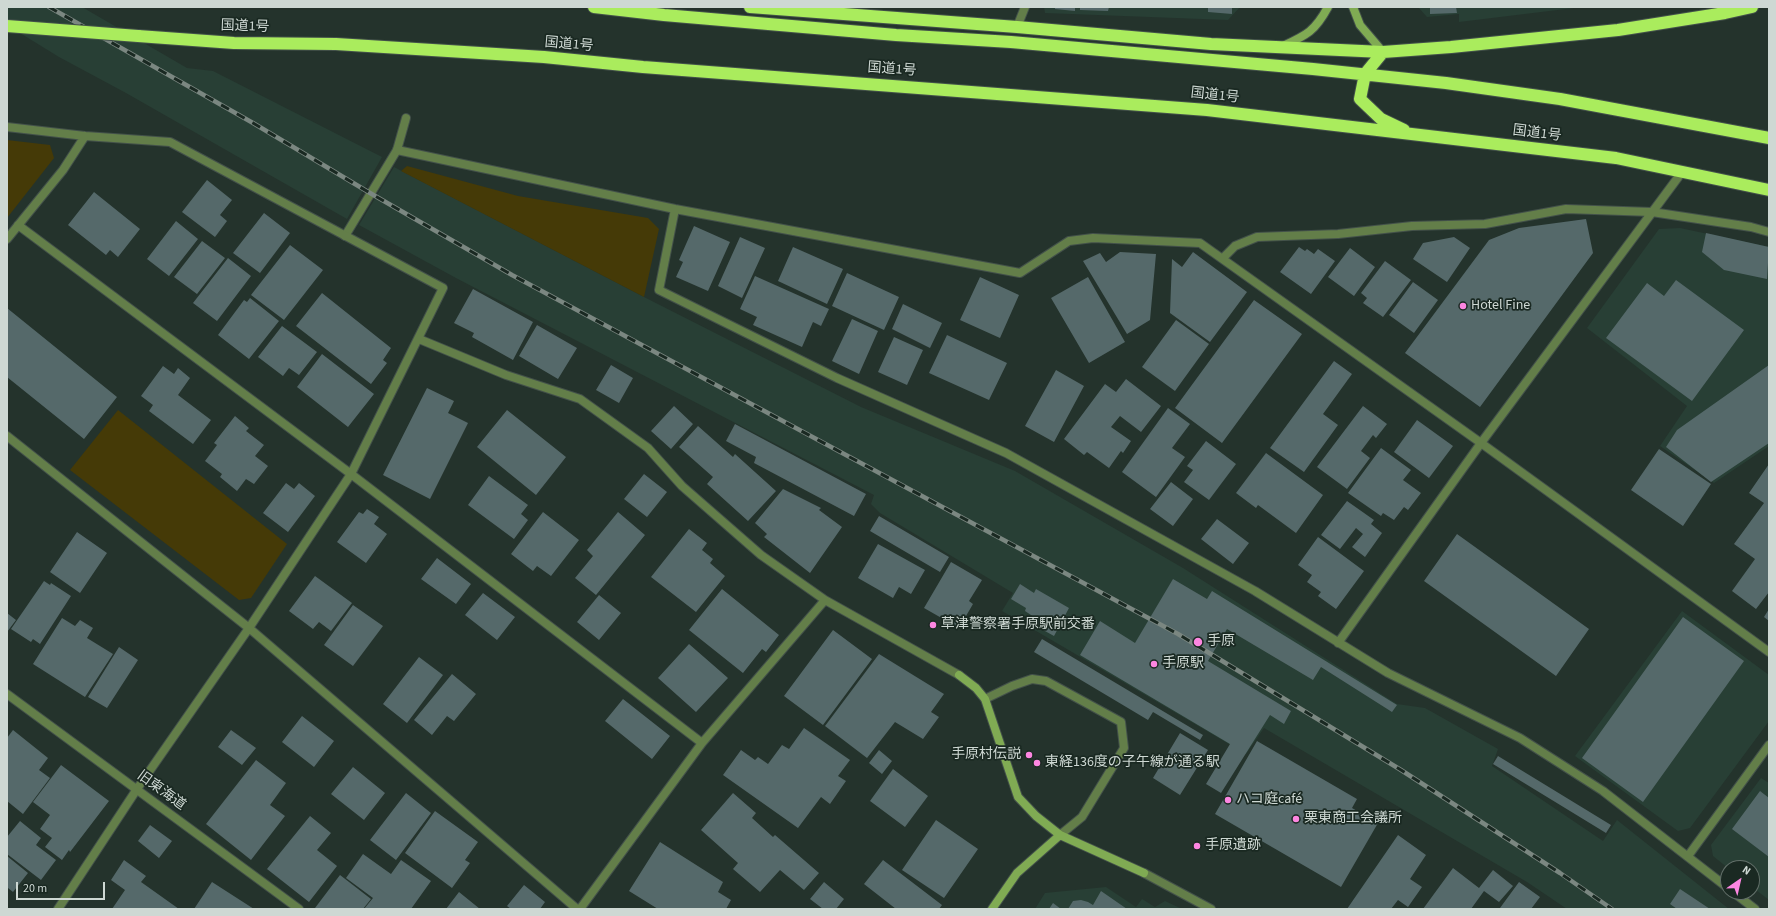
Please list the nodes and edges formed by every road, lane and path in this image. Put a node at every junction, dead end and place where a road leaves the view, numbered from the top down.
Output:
1 (594, 7) edge
2 (750, 7) edge
3 (1025, 7) edge
4 (1328, 7) edge
5 (1354, 7) edge
6 (1752, 7) edge
7 (7, 26) edge
8 (1017, 26) junction
9 (1280, 47) junction
10 (1383, 52) junction
11 (1365, 74) junction
12 (406, 118) dead end
13 (7, 127) edge
14 (1410, 134) junction
15 (84, 136) junction
16 (1769, 138) edge
17 (397, 150) junction
18 (1682, 172) junction
19 (1769, 190) edge
20 (675, 209) junction
21 (1652, 212) junction
22 (18, 225) junction
23 (1769, 232) edge
24 (345, 236) junction
25 (7, 239) edge
26 (1223, 258) junction
27 (419, 340) junction
28 (7, 436) edge
29 (1481, 443) junction
30 (351, 474) junction
31 (825, 600) junction
32 (249, 628) junction
33 (1338, 643) junction
34 (1769, 652) edge
35 (7, 694) edge
36 (985, 699) junction
37 (702, 743) junction
38 (1769, 745) edge
39 (137, 789) junction
40 (1060, 835) junction
41 (1688, 856) junction
42 (1720, 882) edge
43 (1743, 900) edge
44 (58, 909) edge
45 (299, 909) edge
46 (577, 909) edge
47 (580, 909) edge
48 (992, 909) edge
49 (1211, 909) edge
50 (1755, 909) edge

1 - 11 highway
2 - 8 highway
3 - 8 street
4 - 9 street
5 - 10 street
6 - 10 highway
7 - 14 highway, 国道1号, bridge
8 - 9 highway
9 - 10 highway
10 - 11 highway
11 - 14 highway
11 - 16 highway
12 - 17 street
13 - 15 street
14 - 18 highway, 国道1号
15 - 22 street
15 - 24 street
17 - 20 street
17 - 24 street
18 - 19 highway, 国道1号
18 - 21 street
20 - 26 street
20 - 33 street
21 - 23 street
21 - 26 street
21 - 29 street
22 - 25 street
22 - 30 street
24 - 27 street
26 - 29 street
27 - 30 street
27 - 31 street
28 - 32 street
29 - 33 street
29 - 34 street
30 - 32 street
30 - 37 street
31 - 36 street
31 - 37 street
32 - 39 street
32 - 46 street
33 - 41 street
35 - 39 street, 旧東海道
36 - 40 street
36 - 40 street
37 - 47 street
38 - 41 street
39 - 44 street
39 - 45 street, 旧東海道
40 - 48 street
40 - 49 street
41 - 42 street
43 - 50 street

